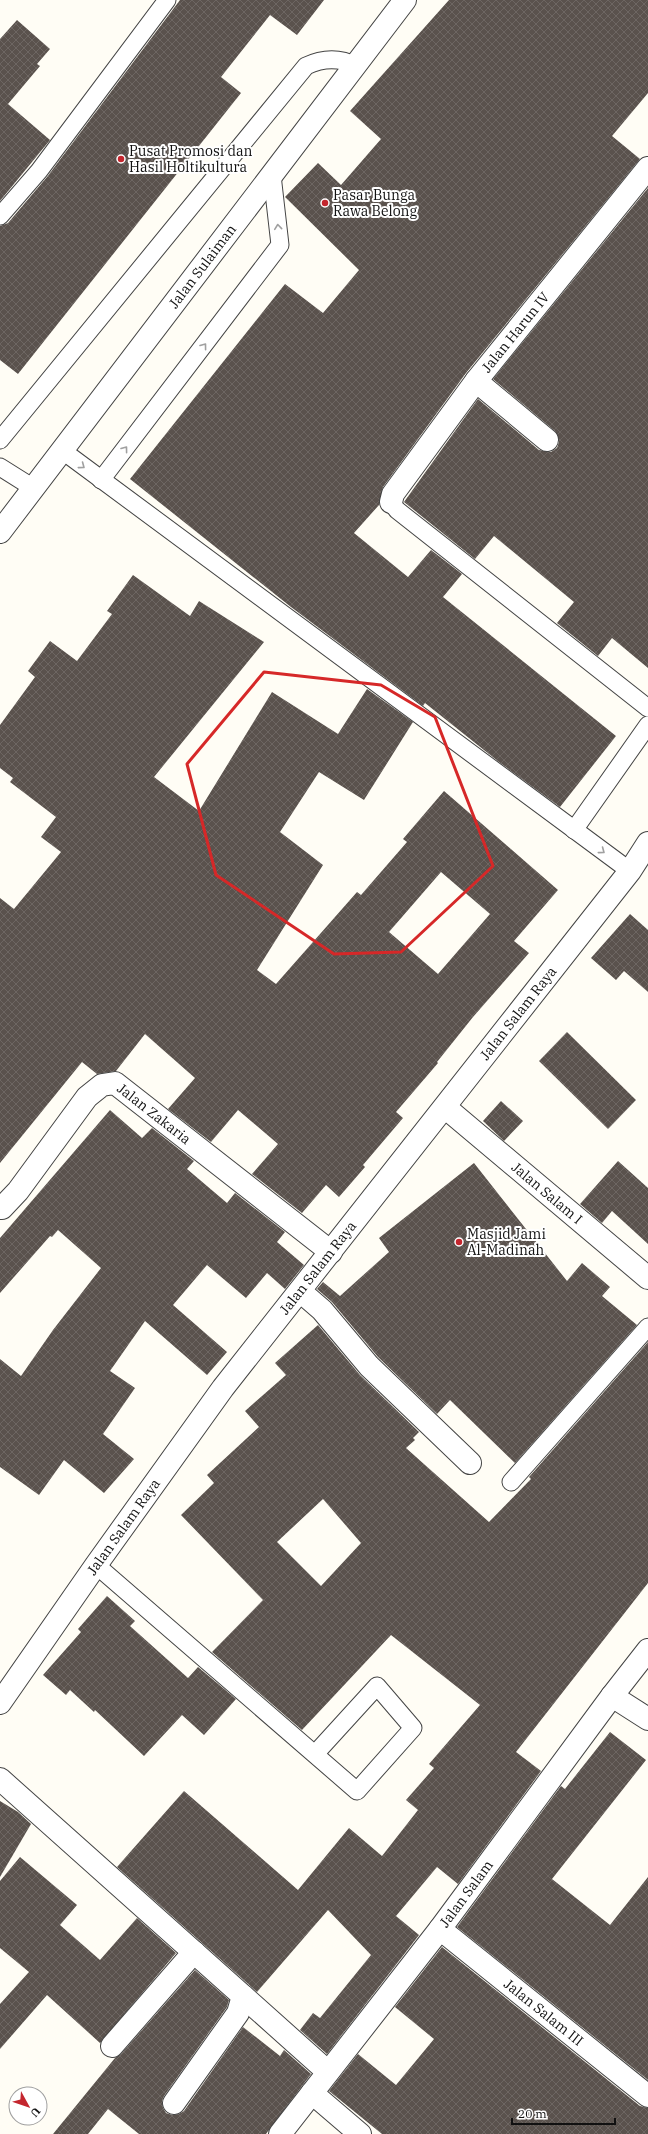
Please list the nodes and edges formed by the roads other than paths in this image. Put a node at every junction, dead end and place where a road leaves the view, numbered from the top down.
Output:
1 (166, 0) edge
2 (405, 0) edge
3 (356, 66) junction
4 (648, 168) edge
5 (272, 176) junction
6 (0, 216) edge
7 (476, 382) junction
8 (0, 440) edge
9 (547, 440) dead end
10 (63, 451) junction
11 (0, 467) edge
12 (101, 480) junction
13 (35, 489) junction
14 (391, 502) joint
15 (0, 532) edge
16 (648, 708) edge
17 (648, 725) edge
18 (574, 830) junction
19 (648, 843) edge
20 (630, 872) junction
21 (446, 1108) junction
22 (0, 1208) edge
23 (331, 1252) junction
24 (648, 1278) edge
25 (300, 1291) junction
26 (648, 1327) edge
27 (470, 1463) dead end
28 (511, 1482) dead end
29 (96, 1565) junction
30 (648, 1650) edge
31 (612, 1696) junction
32 (0, 1703) edge
33 (648, 1719) edge
34 (315, 1754) junction
35 (0, 1779) edge
36 (440, 1929) junction
37 (194, 1952) junction
38 (242, 1996) junction
39 (112, 2046) dead end
40 (328, 2072) junction
41 (312, 2093) junction
42 (648, 2096) edge
43 (174, 2103) dead end
44 (280, 2134) edge
45 (360, 2134) edge

1 - 6 lane
2 - 3 street, Jalan Sulaiman
3 - 5 street, Jalan Sulaiman
3 - 8 lane
4 - 7 street, Jalan Harun IV
5 - 10 street, Jalan Sulaiman
12 -> 5 lane
7 - 9 street
7 - 14 street, Jalan Harun IV
10 -> 12 lane
10 - 13 street, Jalan Sulaiman
11 - 13 lane
12 - 18 lane
13 - 15 street, Jalan Sulaiman
14 - 16 lane
17 - 18 lane
18 -> 20 lane
19 - 20 street, Jalan Salam Raya
20 - 21 street, Jalan Salam Raya
21 - 23 street, Jalan Salam Raya
21 - 24 street, Jalan Salam I
22 - 23 street, Jalan Zakaria
23 - 25 street, Jalan Salam Raya
25 - 27 street
25 - 29 street, Jalan Salam Raya
26 - 28 lane
29 - 32 street, Jalan Salam Raya
29 - 34 lane
30 - 31 street, Jalan Salam
31 - 33 street
31 - 36 street, Jalan Salam
34 - 34 lane
35 - 37 street
36 - 40 street, Jalan Salam
36 - 42 street, Jalan Salam III
37 - 38 street
37 - 39 street
38 - 40 street
38 - 43 street
40 - 41 street, Jalan Salam
41 - 44 street, Jalan Salam
41 - 45 street

